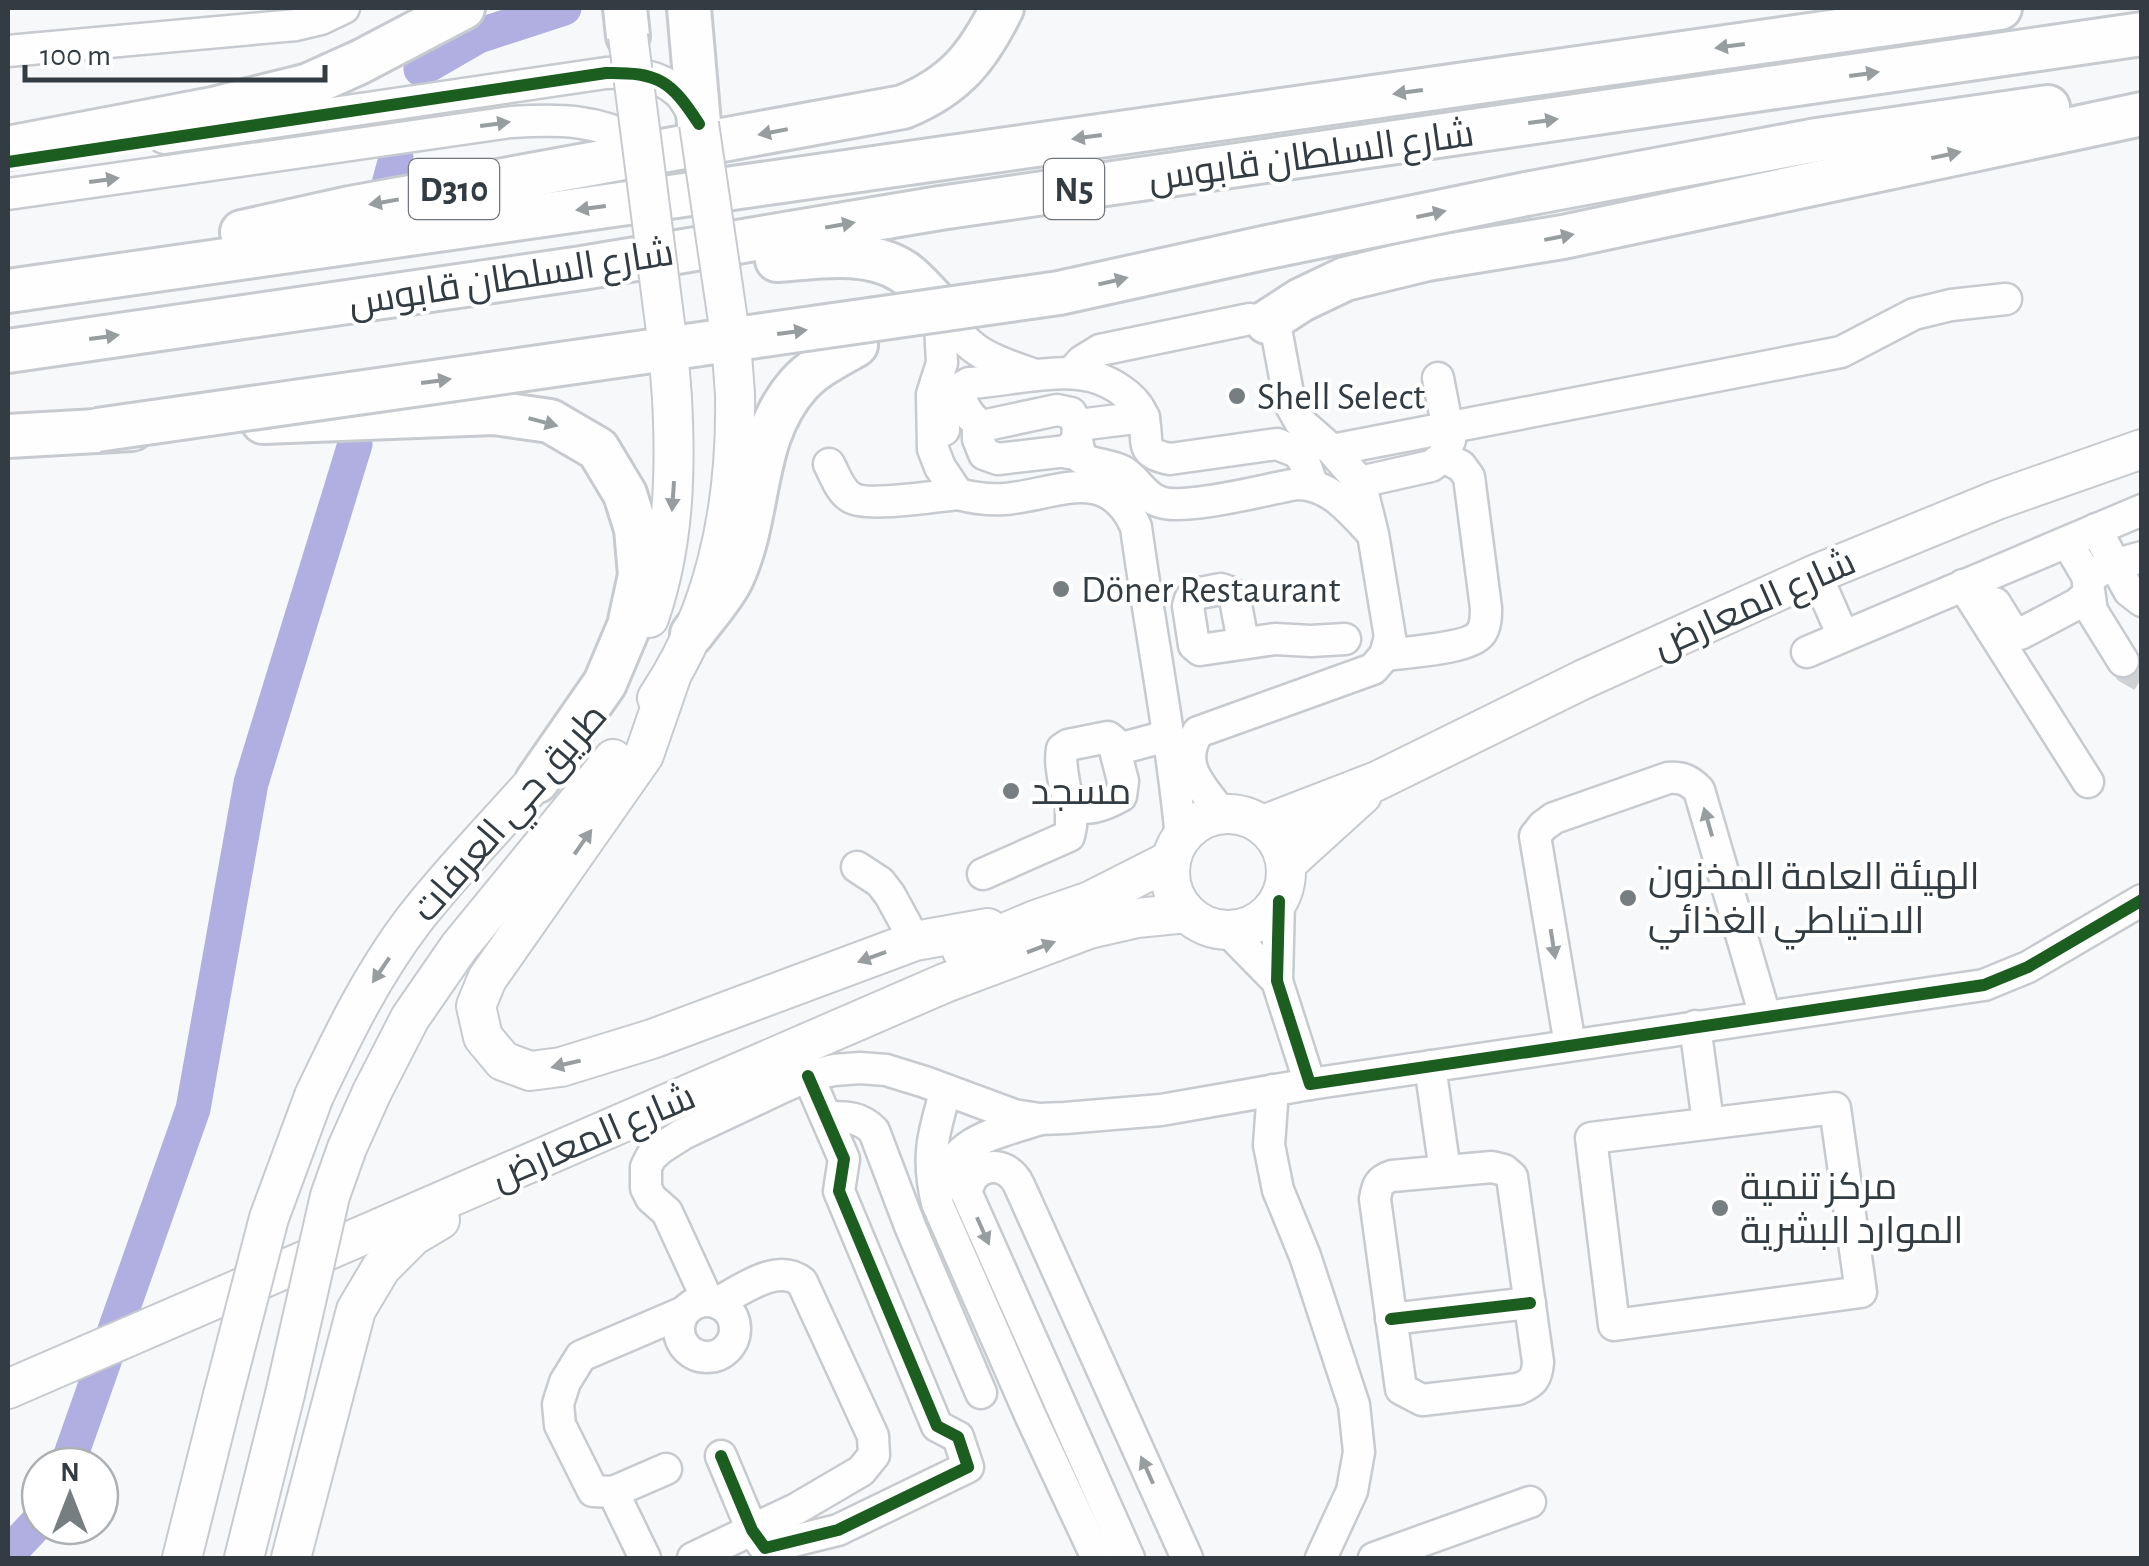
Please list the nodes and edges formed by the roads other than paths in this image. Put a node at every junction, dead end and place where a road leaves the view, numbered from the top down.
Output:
1 (344, 8) edge
2 (463, 8) edge
3 (689, 8) edge
4 (1002, 8) edge
5 (2000, 8) edge
6 (2142, 34) edge
7 (628, 39) edge
8 (8, 51) edge
9 (2142, 94) edge
10 (2142, 114) edge
11 (699, 124) junction
12 (641, 143) junction
13 (8, 148) edge
14 (8, 162) edge
15 (8, 194) edge
16 (582, 268) junction
17 (8, 287) edge
18 (1060, 294) junction
19 (2006, 299) dead end
20 (939, 306) junction
21 (1267, 322) junction
22 (731, 341) junction
23 (668, 347) junction
24 (8, 351) edge
25 (1072, 373) junction
26 (1038, 376) junction
27 (1438, 378) dead end
28 (958, 389) junction
29 (982, 426) junction
30 (97, 430) junction
31 (1144, 431) junction
32 (8, 436) edge
33 (1074, 439) junction
34 (1445, 443) junction
35 (2142, 449) edge
36 (1332, 450) junction
37 (829, 464) dead end
38 (1360, 482) junction
39 (1312, 484) junction
40 (1076, 485) junction
41 (952, 486) junction
42 (1140, 488) junction
43 (1188, 504) junction
44 (2142, 510) edge
45 (2096, 529) junction
46 (1373, 534) junction
47 (1138, 540) junction
48 (2067, 542) junction
49 (1816, 574) junction
50 (2134, 579) edge
51 (1972, 582) junction
52 (2089, 596) junction
53 (692, 634) junction
54 (1843, 636) junction
55 (1345, 639) dead end
56 (1311, 641) junction
57 (1243, 642) dead end
58 (1807, 652) dead end
59 (1385, 655) junction
60 (2123, 661) tunnel mouth
61 (672, 677) junction
62 (1324, 688) junction
63 (1166, 736) junction
64 (1115, 750) junction
65 (536, 780) junction
66 (1377, 781) junction
67 (2088, 782) dead end
68 (1071, 804) junction
69 (1222, 814) junction
70 (1263, 825) junction
71 (1176, 849) junction
72 (1286, 864) junction
73 (857, 867) dead end
74 (982, 874) dead end
75 (2142, 900) edge
76 (1279, 901) junction
77 (1186, 913) junction
78 (1035, 920) junction
79 (1228, 930) junction
80 (915, 941) junction
81 (1277, 981) junction
82 (1765, 1016) junction
83 (1695, 1026) junction
84 (1570, 1044) junction
85 (1430, 1066) junction
86 (808, 1076) junction
87 (1310, 1084) junction
88 (936, 1086) junction
89 (1274, 1090) junction
90 (826, 1117) junction
91 (1039, 1119) junction
92 (1708, 1122) junction
93 (914, 1136) junction
94 (882, 1150) junction
95 (844, 1158) junction
96 (542, 1159) junction
97 (1444, 1170) junction
98 (936, 1202) junction
99 (185, 1298) junction
100 (1530, 1302) junction
101 (699, 1306) junction
102 (1391, 1319) junction
103 (51, 1356) junction
104 (8, 1360) edge
105 (8, 1389) edge
106 (981, 1393) junction
107 (1057, 1396) junction
108 (1022, 1398) junction
109 (932, 1414) junction
110 (720, 1456) dead end
111 (666, 1469) dead end
112 (613, 1492) junction
113 (1530, 1502) dead end
114 (752, 1530) junction
115 (182, 1558) edge
116 (244, 1558) edge
117 (291, 1558) edge
118 (645, 1558) edge
119 (693, 1558) edge
120 (1096, 1558) edge
121 (1129, 1558) edge
122 (1187, 1558) edge
123 (1321, 1558) edge
124 (1374, 1558) edge

1 - 8 street
2 - 13 highway
3 - 11 highway
4 -> 17 highway, D310
5 -> 17 highway, شارع السلطان قابوس / N5
16 -> 6 highway, شارع السلطان قابوس / N5
7 - 11 street
7 - 12 main road, طريق حي العرفات, bridge
7 - 14 street
18 -> 9 highway, bridge
21 -> 10 highway
11 - 22 main road, طريق حي العرفات, bridge
15 -> 12 street
12 - 23 main road, طريق حي العرفات, bridge
16 - 20 highway
24 -> 16 highway, شارع السلطان قابوس / N5
22 -> 18 highway, bridge
18 - 53 highway, bridge
19 - 34 street
20 - 26 street
20 - 41 street
21 - 25 street
21 - 36 street
22 - 23 highway, bridge
22 - 53 main road, طريق حي العرفات, bridge
30 -> 23 highway, bridge
23 -> 65 main road, طريق حي العرفات, bridge
25 - 26 street
25 - 31 street
26 - 28 street
27 - 34 street
28 - 29 street
28 - 41 street
29 - 33 street
29 - 33 street
30 - 32 highway
30 -> 65 highway
31 - 33 street
31 - 39 street
31 - 42 street
33 - 40 street
33 - 42 street
34 - 36 street
34 - 38 street
34 - 59 street
35 - 49 main road, شارع المعارض
36 - 38 street
37 - 41 street
38 - 46 street
39 - 43 street
39 - 46 street
40 - 41 street
40 - 47 street
42 - 43 street
43 - 47 street
44 - 45 street
45 - 48 street
45 - 50 street
46 - 59 street
47 - 63 street
48 - 51 street
48 - 52 street
49 - 54 street
49 - 66 main road, شارع المعارض
50 - 52 street
51 - 52 street
51 - 54 street
51 - 67 street
52 - 60 street
53 - 61 main road, طريق حي العرفات
54 - 58 street
55 - 56 street
56 - 57 street
56 - 62 street
59 - 62 street
80 -> 61 main road
61 - 116 main road, طريق حي العرفات, bridge
62 - 69 street
63 - 64 street
63 - 71 street
64 - 68 street
64 - 68 street
65 -> 115 main road, طريق حي العرفات, bridge
66 - 70 main road, شارع المعارض
66 - 72 main road, شارع المعارض
68 - 74 street
69 - 70 main road
69 - 71 main road
70 - 72 main road
71 - 77 main road
71 - 78 main road, شارع المعارض
72 - 76 main road
73 - 80 street
75 - 82 street
76 - 79 main road
76 - 81 street
77 - 79 main road
96 -> 77 main road, شارع المعارض
78 - 80 main road
78 - 99 main road, شارع المعارض
79 - 81 street
81 - 87 street
82 - 83 street
82 -> 84 street
83 - 84 street
83 - 92 street
84 - 85 street
85 - 87 street
85 - 97 street
86 - 88 street
86 - 90 street
86 - 101 street
87 - 89 street
88 - 91 street
88 - 93 street
88 - 98 street
89 - 91 street
89 - 123 street
90 - 94 street
90 - 95 street
91 - 98 street
92 - 92 street
93 - 94 street
93 - 98 street
94 - 95 street
94 - 106 street
95 - 109 street
96 - 99 main road, شارع المعارض
96 - 117 main road
97 - 100 street
97 - 102 street
98 - 108 street
99 - 103 main road, شارع المعارض
100 - 102 street
100 - 102 street
101 - 112 street
101 - 114 street
103 - 104 main road, شارع المعارض
103 - 105 main road, شارع المعارض
106 - 108 street
106 - 109 street
107 - 108 street
107 - 121 street
122 -> 107 street
108 - 120 street
109 - 114 street
110 - 114 street
111 - 112 street
112 - 118 street
113 - 124 street
114 - 119 street

